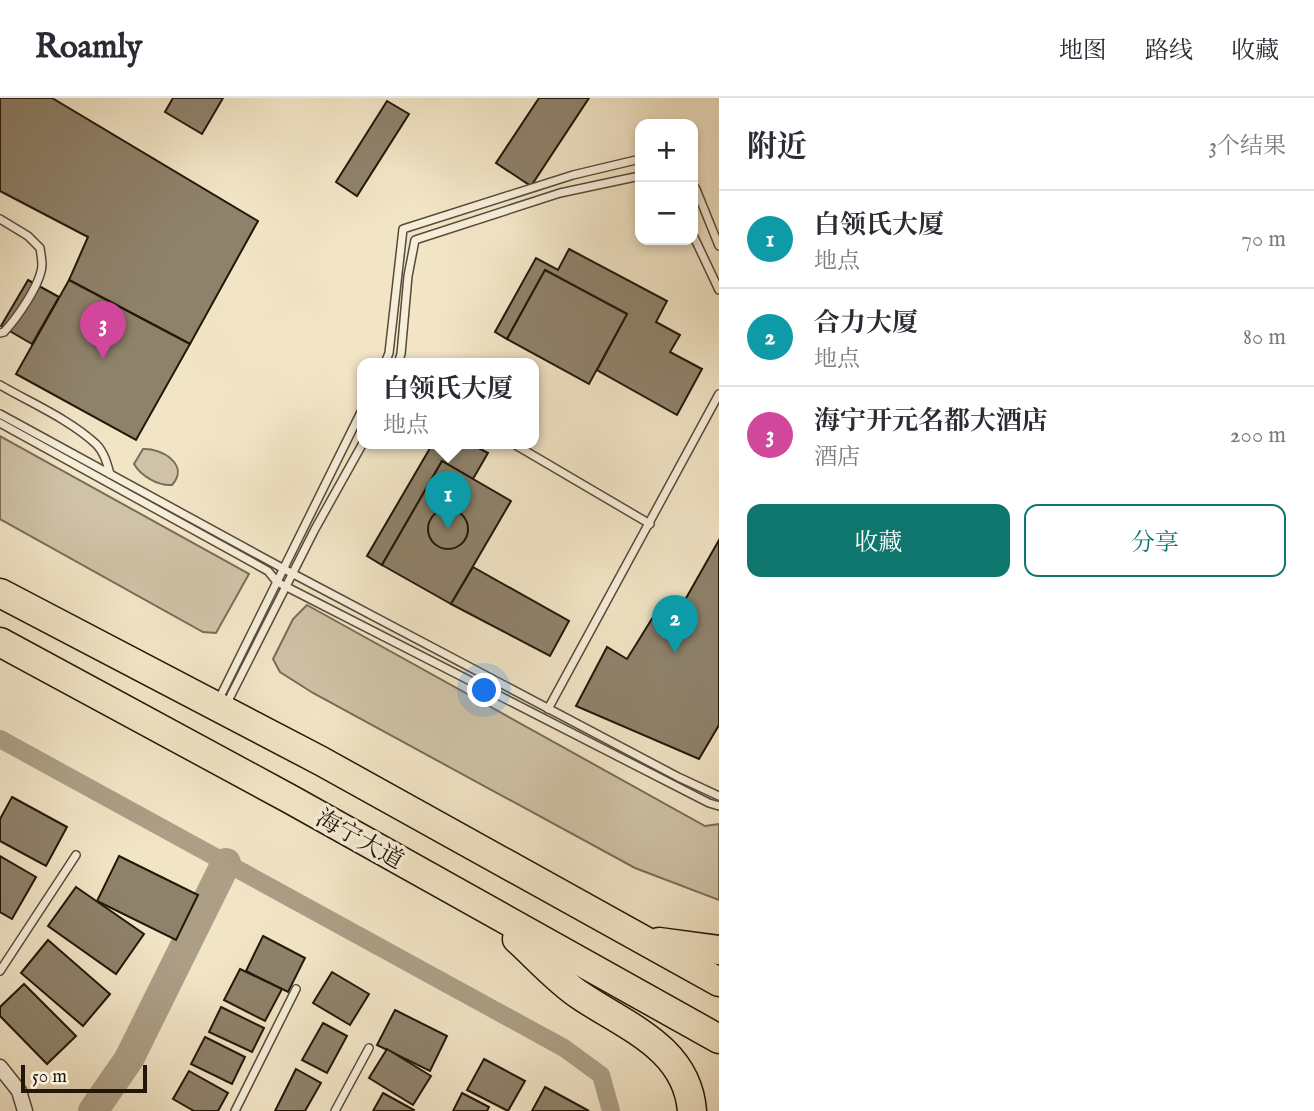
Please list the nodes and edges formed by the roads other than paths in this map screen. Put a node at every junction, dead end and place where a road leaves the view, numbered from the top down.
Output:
1 (635, 160) edge
2 (635, 177) edge
3 (698, 194) edge
4 (0, 219) edge
5 (698, 245) edge
6 (719, 246) edge
7 (719, 290) edge
8 (0, 333) edge
9 (387, 358) edge
10 (400, 358) edge
11 (0, 385) edge
12 (719, 394) edge
13 (0, 414) edge
14 (357, 420) edge
15 (0, 423) edge
16 (359, 449) edge
17 (522, 449) edge
18 (110, 474) junction
19 (122, 491) junction
20 (650, 524) junction
21 (284, 569) junction
22 (293, 574) junction
23 (277, 582) junction
24 (286, 587) junction
25 (0, 593) edge
26 (0, 642) edge
27 (220, 708) junction
28 (548, 709) junction
29 (719, 796) edge
30 (719, 806) edge
31 (76, 855) dead end
32 (478, 904) junction
33 (644, 940) junction
34 (719, 950) edge
35 (0, 971) edge
36 (719, 982) edge
37 (296, 989) dead end
38 (719, 1039) edge
39 (369, 1048) dead end
40 (0, 1067) edge
41 (24, 1107) edge
42 (235, 1111) edge
43 (335, 1111) edge
44 (692, 1111) edge

1 - 9 lane
2 - 10 lane
3 - 6 lane
4 - 8 lane
5 - 7 lane
11 - 18 lane
12 - 20 lane
13 - 18 lane
14 - 21 lane
15 - 19 lane
16 - 22 lane
17 - 20 lane
18 - 19 lane
18 - 21 lane
19 - 23 lane
20 - 28 lane
21 - 22 lane
21 - 23 lane
22 - 24 lane
22 - 28 lane
23 - 24 lane
23 - 27 lane
24 - 27 lane
24 - 30 lane
25 - 27 highway, 海宁大道
26 - 32 highway, 海宁大道
27 - 33 highway, 海宁大道
28 - 29 lane
31 - 35 lane
32 - 38 highway, 海宁大道
32 - 44 highway
33 - 34 highway
33 - 36 highway, 海宁大道
37 - 42 lane
39 - 43 lane
40 - 41 street

